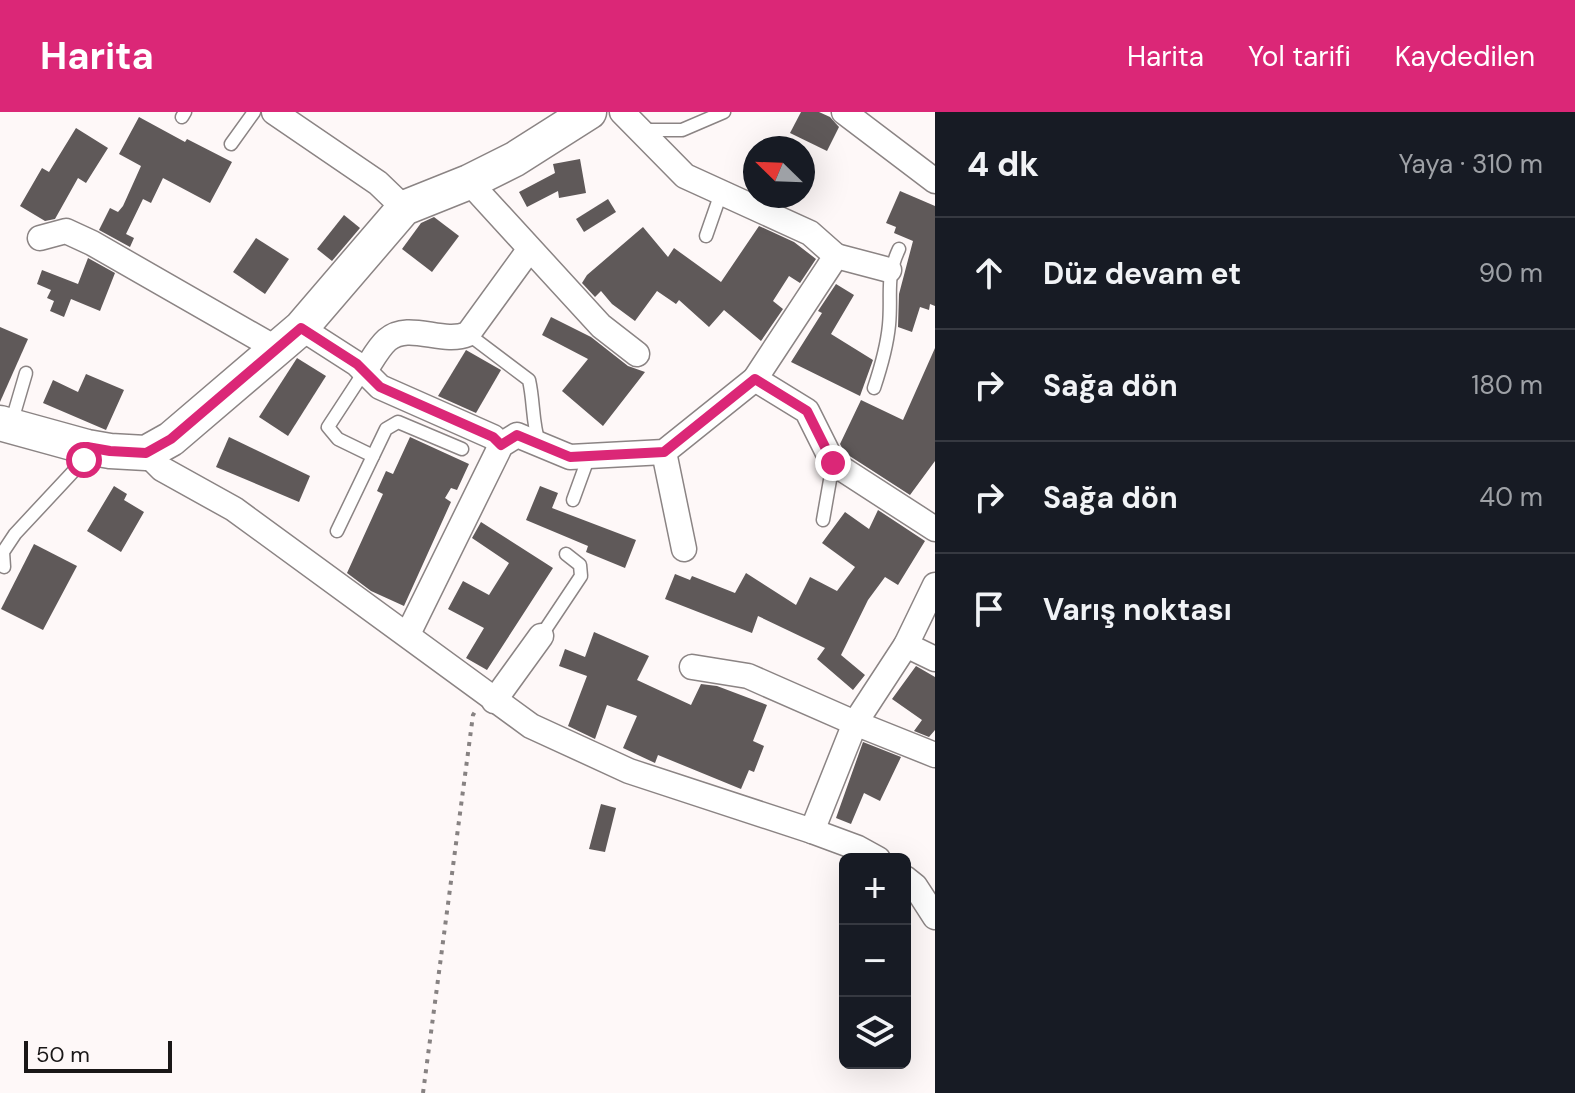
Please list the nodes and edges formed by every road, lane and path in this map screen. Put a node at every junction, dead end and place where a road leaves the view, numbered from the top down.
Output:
1 (254, 112) edge
2 (274, 112) edge
3 (589, 112) edge
4 (622, 112) edge
5 (724, 112) edge
6 (844, 112) edge
7 (640, 130) junction
8 (231, 144) dead end
9 (935, 181) edge
10 (469, 182) junction
11 (721, 193) junction
12 (404, 208) junction
13 (706, 236) dead end
14 (40, 238) dead end
15 (529, 250) junction
16 (836, 256) junction
17 (894, 260) joint
18 (468, 334) junction
19 (289, 338) junction
20 (637, 354) dead end
21 (364, 372) junction
22 (26, 373) dead end
23 (755, 379) junction
24 (874, 388) dead end
25 (5, 424) edge
26 (539, 443) junction
27 (501, 445) junction
28 (87, 447) junction
29 (462, 449) dead end
30 (664, 452) junction
31 (146, 453) junction
32 (373, 456) junction
33 (589, 456) junction
34 (833, 463) junction
35 (573, 500) dead end
36 (823, 520) dead end
37 (935, 529) edge
38 (337, 531) dead end
39 (684, 549) dead end
40 (566, 554) dead end
41 (4, 567) dead end
42 (935, 585) edge
43 (408, 634) junction
44 (541, 636) joint
45 (906, 645) junction
46 (935, 659) edge
47 (692, 667) dead end
48 (489, 697) junction
49 (855, 723) junction
50 (935, 755) edge
51 (812, 831) junction
52 (867, 853) edge
53 (911, 883) edge
54 (935, 917) edge
55 (423, 1093) edge

1 - 8 lane
2 - 12 street
3 - 10 street
4 - 7 street
5 - 7 lane
6 - 9 street
7 - 11 street
10 - 12 street
10 - 15 street
11 - 13 lane
11 - 16 street
12 - 19 street
14 - 19 street
15 - 18 street
15 - 20 street
16 - 17 street
16 - 23 street
17 - 24 lane
18 - 21 street
18 - 26 lane
19 - 21 street
19 - 31 street
21 - 27 street
21 - 32 lane
22 - 25 lane
23 - 30 street
23 - 34 street
25 - 28 street
26 - 27 street
26 - 33 street
27 - 43 street
28 - 31 street
28 - 41 lane
29 - 32 lane
30 - 33 street
30 - 39 street
31 - 43 street
32 - 38 lane
33 - 35 lane
34 - 36 lane
34 - 37 street
40 - 44 lane
42 - 45 street
43 - 48 street
44 - 48 street
45 - 46 street
45 - 49 street
47 - 49 street
48 - 51 street
48 - 55 path
49 - 50 street
49 - 51 street
51 - 52 street
53 - 54 street

